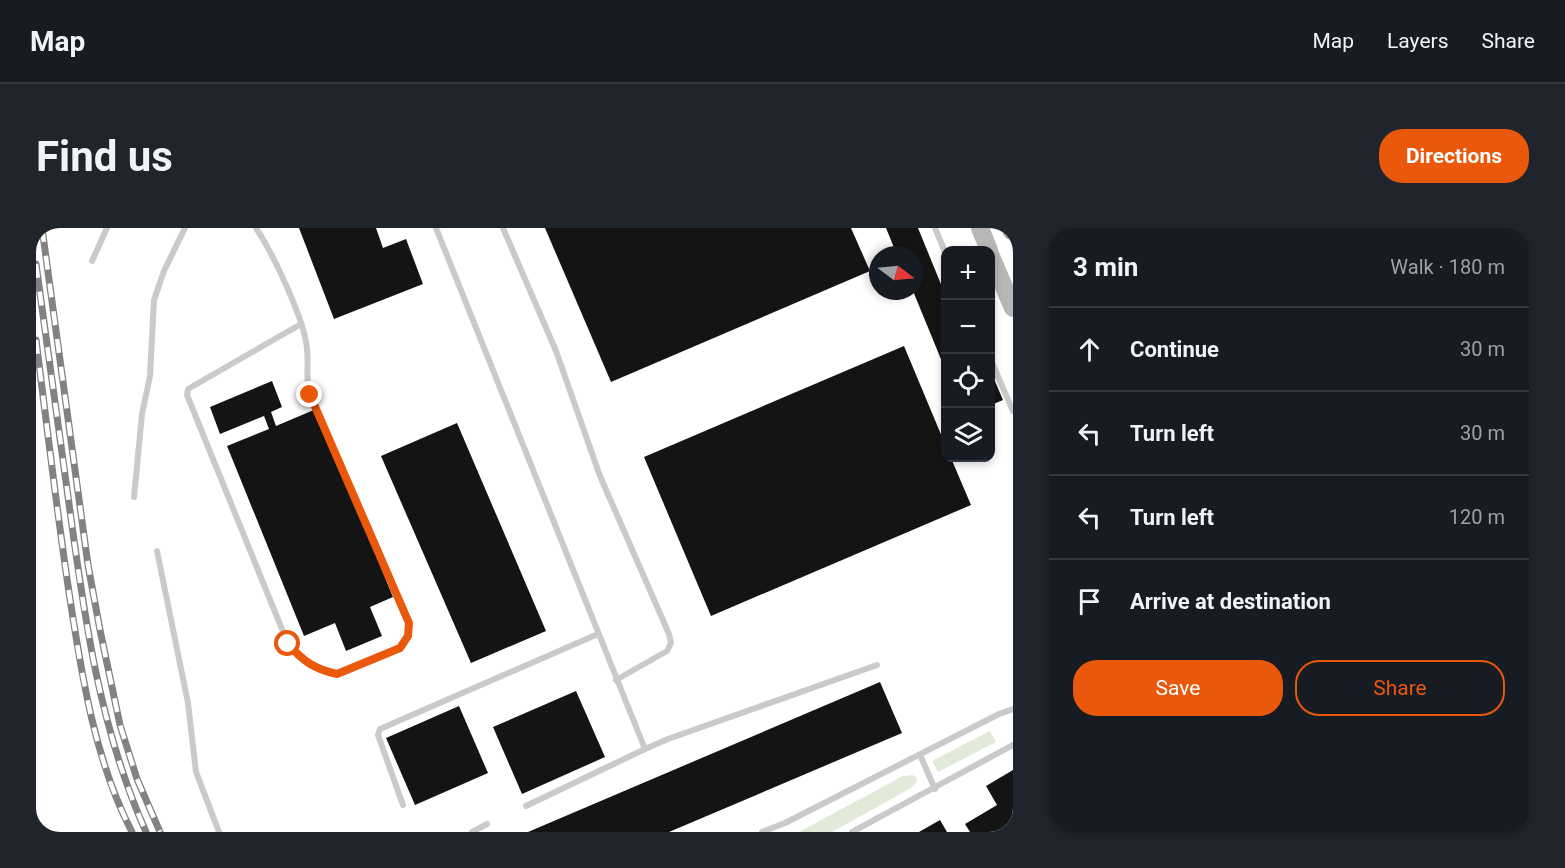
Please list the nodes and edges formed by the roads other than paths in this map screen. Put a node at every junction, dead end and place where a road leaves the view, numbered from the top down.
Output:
1 (107, 228) edge
2 (185, 228) edge
3 (256, 228) edge
4 (436, 228) edge
5 (503, 228) edge
6 (935, 228) edge
7 (980, 228) edge
8 (942, 246) edge
9 (988, 246) edge
10 (92, 261) dead end
11 (995, 264) edge
12 (1013, 308) edge
13 (301, 324) junction
14 (995, 370) edge
15 (1013, 411) edge
16 (134, 498) dead end
17 (157, 551) dead end
18 (598, 634) junction
19 (877, 665) dead end
20 (616, 680) junction
21 (1013, 709) edge
22 (1013, 745) edge
23 (645, 749) junction
24 (921, 754) junction
25 (934, 789) junction
26 (403, 805) dead end
27 (526, 806) dead end
28 (785, 823) junction
29 (487, 824) dead end
30 (219, 832) edge
31 (472, 832) edge
32 (762, 832) edge
33 (777, 832) edge
34 (852, 832) edge

1 - 10 lane
2 - 16 lane
3 - 13 lane
4 - 18 lane
5 - 20 lane
6 - 8 lane
7 - 9 main road
11 - 12 main road
13 - 13 lane
14 - 15 lane
17 - 30 lane
18 - 20 lane
18 - 26 lane
19 - 23 lane
20 - 23 lane
21 - 24 lane
22 - 25 lane
23 - 27 lane
24 - 25 lane
24 - 28 lane
25 - 34 lane
28 - 32 lane
28 - 33 lane
29 - 31 lane

